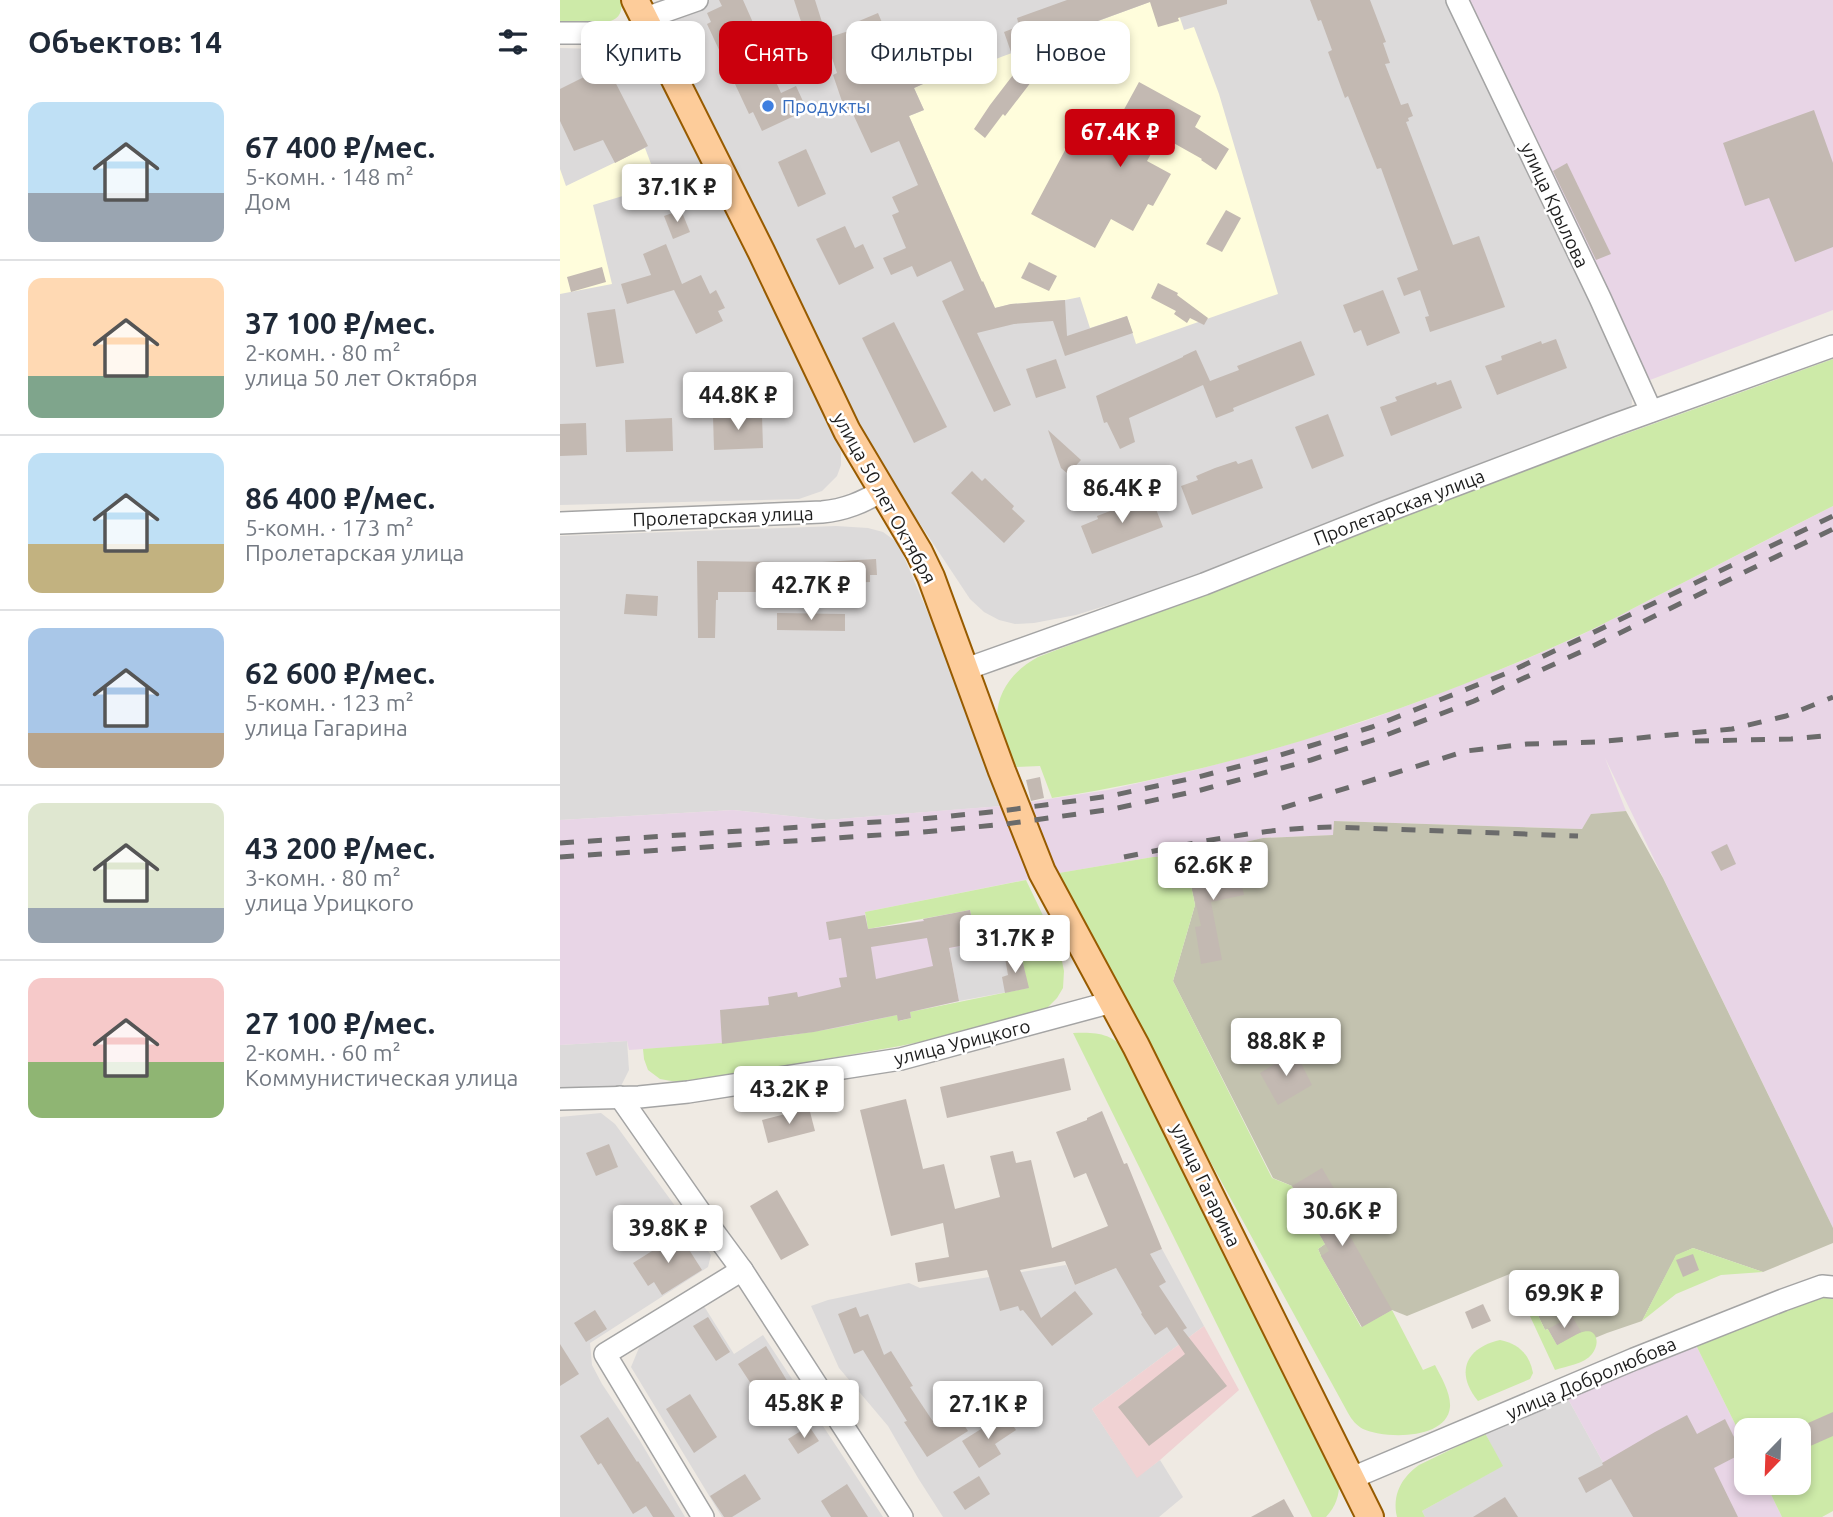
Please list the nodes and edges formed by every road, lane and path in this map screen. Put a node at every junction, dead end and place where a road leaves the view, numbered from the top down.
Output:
1 (697, 0) edge
2 (1457, 0) edge
3 (643, 17) edge
4 (560, 33) edge
5 (1833, 346) edge
6 (1651, 411) junction
7 (882, 491) junction
8 (560, 523) edge
9 (966, 669) junction
10 (1036, 856) joint
11 (1112, 1002) junction
12 (620, 1097) junction
13 (560, 1099) edge
14 (742, 1270) junction
15 (1833, 1287) edge
16 (1352, 1478) junction
17 (703, 1517) edge
18 (902, 1517) edge
19 (1370, 1517) edge

1 - 3 street
2 - 6 street, улица Крылова
3 - 4 street
3 - 7 main road, улица 50 лет Октября
5 - 6 street, Пролетарская улица
6 - 9 street, Пролетарская улица
7 - 8 street, Пролетарская улица
7 - 9 main road, улица 50 лет Октября
9 - 10 main road, улица 50 лет Октября
10 - 11 main road, улица Гагарина
11 - 12 street, улица Урицкого
11 - 16 main road, улица Гагарина
12 - 13 street, улица Урицкого
12 - 14 street
14 - 17 street
14 - 18 street
15 - 16 street, улица Добролюбова
16 - 19 main road, улица Гагарина

